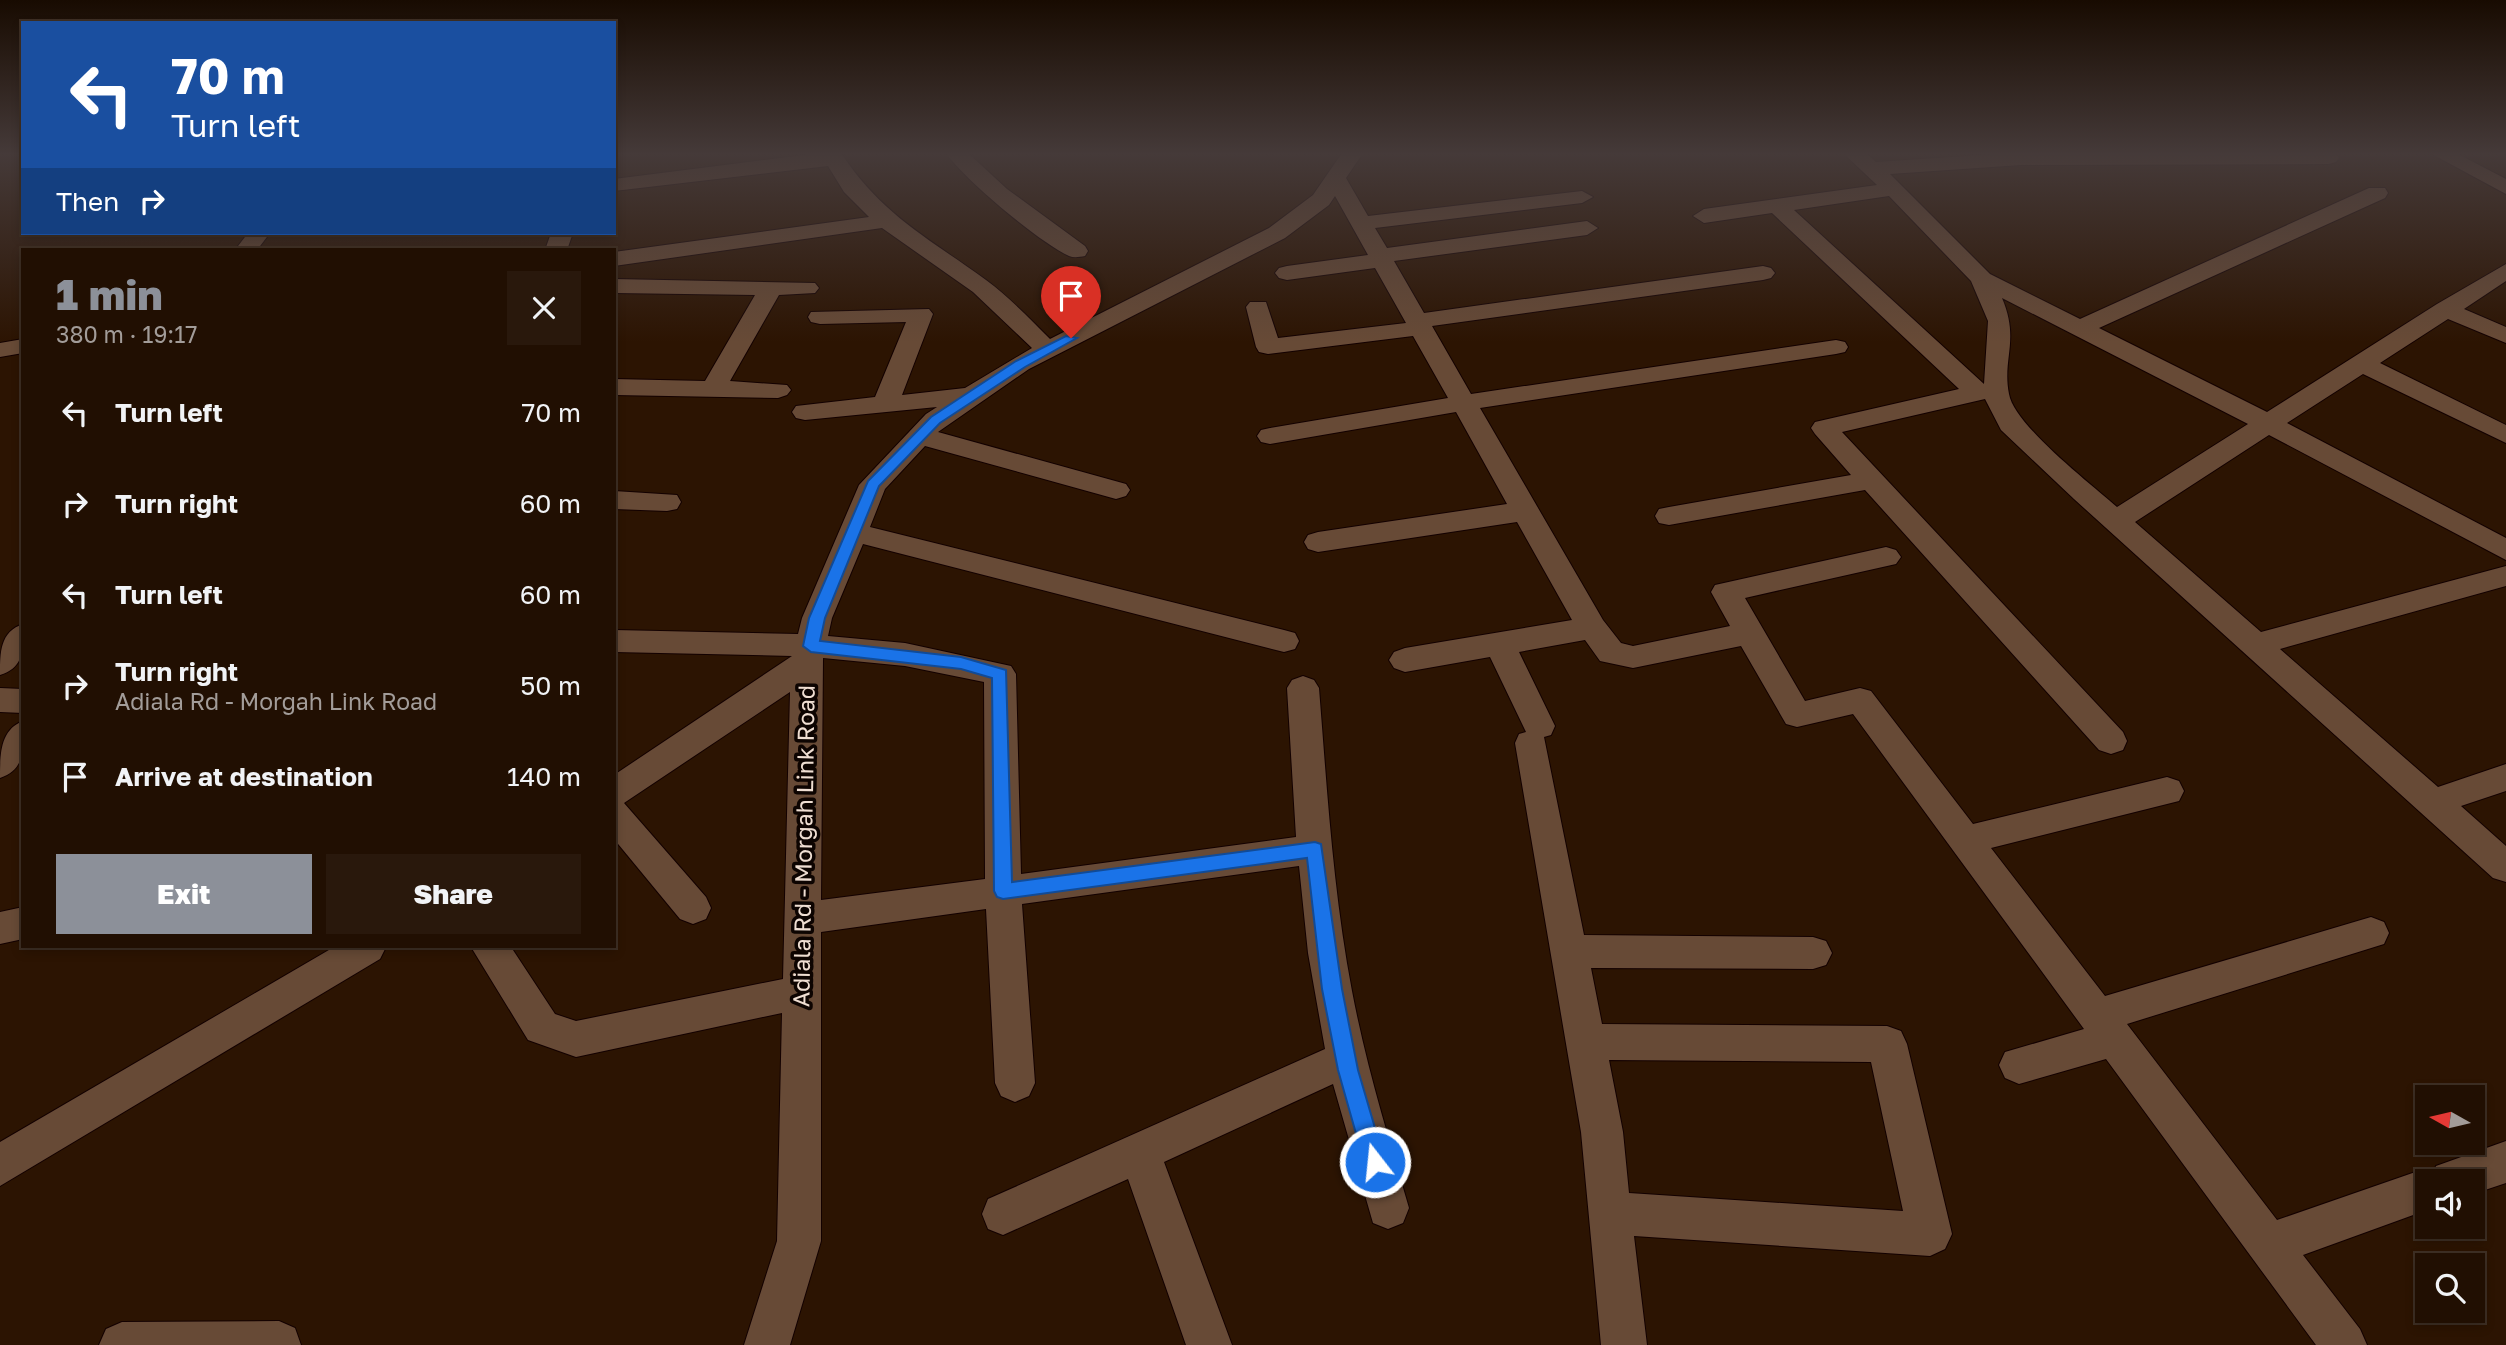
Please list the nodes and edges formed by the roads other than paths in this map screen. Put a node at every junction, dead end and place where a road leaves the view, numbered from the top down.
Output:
1 (881, 216) edge
2 (1026, 216) edge
3 (1300, 216) edge
4 (1357, 216) edge
5 (1422, 216) edge
6 (1789, 216) edge
7 (1920, 216) edge
8 (2327, 216) edge
9 (886, 221) junction
10 (1361, 223) junction
11 (1587, 228) dead end
12 (1077, 251) dead end
13 (1381, 258) junction
14 (617, 263) edge
15 (2506, 271) edge
16 (1763, 273) dead end
17 (1287, 274) dead end
18 (1982, 279) junction
19 (616, 286) edge
20 (771, 288) junction
21 (807, 288) dead end
22 (1258, 307) dead end
23 (2445, 309) junction
24 (820, 317) dead end
25 (1419, 325) junction
26 (2080, 328) junction
27 (2506, 336) edge
28 (21, 346) edge
29 (1836, 347) dead end
30 (0, 350) edge
31 (1048, 350) junction
32 (2363, 364) junction
33 (616, 387) edge
34 (714, 388) junction
35 (778, 390) dead end
36 (1987, 391) junction
37 (973, 396) junction
38 (1463, 403) junction
39 (885, 404) junction
40 (805, 412) dead end
41 (2269, 424) junction
42 (2506, 435) edge
43 (920, 436) junction
44 (1270, 436) dead end
45 (1872, 480) junction
46 (1116, 490) dead end
47 (616, 500) edge
48 (667, 502) dead end
49 (1525, 511) junction
50 (1669, 516) dead end
51 (2116, 521) junction
52 (853, 531) junction
53 (1318, 542) dead end
54 (2506, 550) edge
55 (1886, 557) dead end
56 (2506, 576) edge
57 (1592, 628) junction
58 (1749, 632) junction
59 (21, 637) edge
60 (1284, 640) dead end
61 (616, 641) edge
62 (1500, 644) junction
63 (2258, 644) junction
64 (809, 655) junction
65 (1405, 660) dead end
66 (0, 663) edge
67 (1303, 688) dead end
68 (0, 700) edge
69 (21, 701) edge
70 (21, 737) edge
71 (2111, 741) dead end
72 (0, 765) edge
73 (2506, 777) edge
74 (2167, 791) dead end
75 (616, 792) edge
76 (2434, 802) junction
77 (616, 816) edge
78 (1965, 840) junction
79 (1315, 849) junction
80 (2506, 867) edge
81 (1003, 891) junction
82 (694, 908) dead end
83 (801, 919) junction
84 (21, 923) edge
85 (0, 928) edge
86 (2371, 933) dead end
87 (365, 948) edge
88 (491, 948) edge
89 (1569, 951) junction
90 (1813, 953) dead end
91 (801, 992) junction
92 (2104, 1028) junction
93 (1586, 1042) junction
94 (1346, 1059) junction
95 (2019, 1065) dead end
96 (1015, 1083) dead end
97 (1139, 1152) junction
98 (2506, 1162) edge
99 (0, 1165) edge
100 (2485, 1169) edge
101 (2415, 1193) edge
102 (1388, 1208) dead end
103 (1611, 1213) junction
104 (1003, 1214) dead end
105 (2269, 1245) junction
106 (279, 1344) edge
107 (122, 1345) edge
108 (767, 1345) edge
109 (1209, 1345) edge
110 (1624, 1345) edge
111 (2344, 1345) edge

1 - 9 street
2 - 12 street
3 - 31 street, Adiala Rd - Morgah Link Road
4 - 10 street
5 - 10 street
6 - 36 street
7 - 18 street
8 - 26 street
9 - 14 street
9 - 31 street
10 - 13 street
11 - 13 street
13 - 17 street
13 - 25 street
15 - 23 street
16 - 25 street
18 - 26 street
18 - 36 street
19 - 20 street
20 - 21 street
20 - 34 street
22 - 25 street
23 - 27 street
23 - 32 street
24 - 39 street
25 - 38 street
26 - 41 street
28 - 30 street
29 - 38 street
31 - 37 street, Adiala Rd - Morgah Link Road
32 - 41 street
32 - 42 street
33 - 34 street
34 - 35 street
36 - 45 street
36 - 51 street
37 - 39 street
37 - 43 street, Adiala Rd - Morgah Link Road
38 - 44 street
38 - 49 street
39 - 40 street
41 - 51 street
41 - 54 street
43 - 46 street
43 - 52 street, Adiala Rd - Morgah Link Road
45 - 50 street
45 - 71 street
47 - 48 street
49 - 53 street
49 - 57 street
51 - 63 street
52 - 60 street
52 - 64 street, Adiala Rd - Morgah Link Road
55 - 58 street
56 - 63 street
57 - 58 street
57 - 62 street
58 - 78 street
59 - 66 street
61 - 64 street
62 - 65 street
62 - 89 street
63 - 76 street
64 - 75 street
64 - 81 street
64 - 83 street, Adiala Rd - Morgah Link Road
67 - 79 street
68 - 69 street
70 - 72 street
73 - 76 street
74 - 78 street
76 - 80 street
77 - 82 street
78 - 92 street
79 - 81 street
79 - 94 street
81 - 83 street
81 - 96 street
83 - 91 street, Adiala Rd - Morgah Link Road
84 - 85 street
86 - 92 street
87 - 99 street
88 - 91 street
89 - 90 street
89 - 93 street
91 - 108 street, Adiala Rd - Morgah Link Road
92 - 95 street
92 - 105 street
93 - 103 street
93 - 103 street
94 - 97 street
94 - 102 street
97 - 104 street
97 - 109 street
98 - 100 street
101 - 105 street
103 - 110 street
105 - 111 street
106 - 107 street

